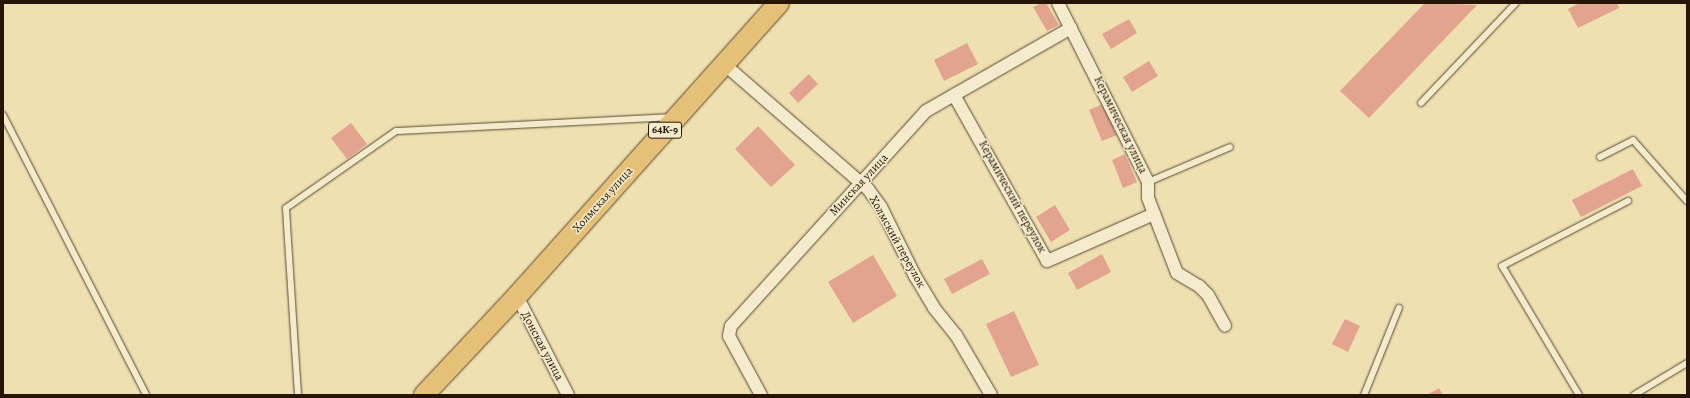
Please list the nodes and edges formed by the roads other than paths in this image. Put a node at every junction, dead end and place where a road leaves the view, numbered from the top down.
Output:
1 (779, 3) edge
2 (1058, 3) edge
3 (1516, 3) edge
4 (1072, 28) junction
5 (724, 64) junction
6 (954, 95) junction
7 (1420, 103) dead end
8 (3, 115) edge
9 (677, 116) junction
10 (1230, 147) dead end
11 (1600, 157) dead end
12 (1148, 182) junction
13 (860, 183) junction
14 (1628, 201) dead end
15 (1687, 201) edge
16 (1154, 214) junction
17 (517, 296) junction
18 (1399, 308) dead end
19 (1225, 326) dead end
20 (1687, 363) edge
21 (146, 395) edge
22 (298, 395) edge
23 (424, 395) edge
24 (568, 395) edge
25 (761, 395) edge
26 (990, 395) edge
27 (1364, 395) edge
28 (1579, 395) edge
29 (1634, 395) edge

1 - 5 main road, Холмская улица / 64К-9
2 - 4 street, Керамическая улица
3 - 7 lane
4 - 6 street, Минская улица
4 - 12 street, Керамическая улица
5 - 9 main road, Холмская улица / 64К-9
5 - 13 street, Холмский переулок
6 - 13 street, Минская улица
6 - 16 street, Керамический переулок
8 - 21 lane
9 - 17 main road, Холмская улица / 64К-9
9 - 22 lane
10 - 12 lane
11 - 15 lane
12 - 16 street, Керамическая улица
13 - 25 street, Минская улица
13 - 26 street, Холмский переулок
14 - 28 lane
16 - 19 street, Керамическая улица
17 - 23 main road, Холмская улица / 64К-9
17 - 24 street, Донская улица
18 - 27 lane
20 - 29 lane

